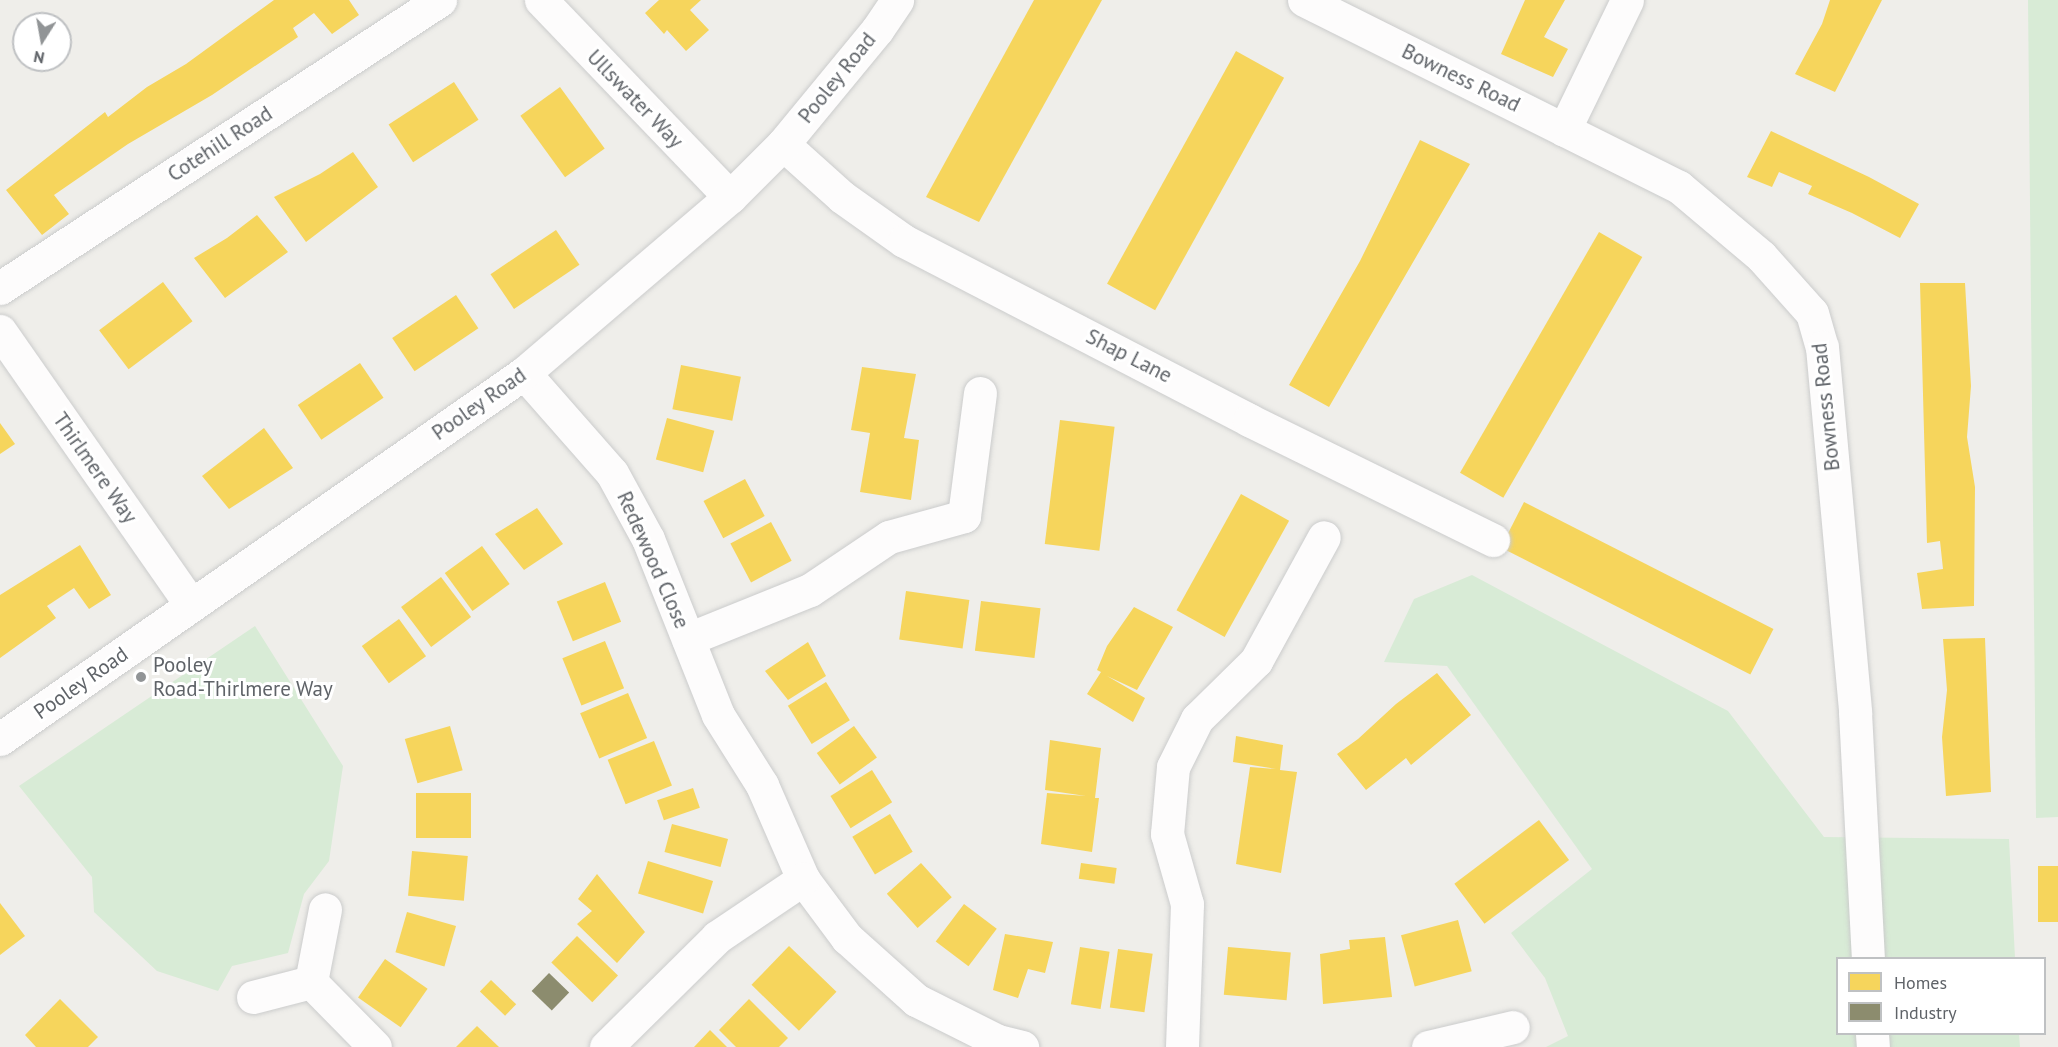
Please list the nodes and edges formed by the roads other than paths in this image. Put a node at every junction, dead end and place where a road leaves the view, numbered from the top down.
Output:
1 (440, 0) edge
2 (541, 0) edge
3 (897, 0) edge
4 (1304, 0) edge
5 (1627, 0) edge
6 (1564, 130) junction
7 (783, 144) junction
8 (730, 197) junction
9 (0, 288) edge
10 (0, 331) edge
11 (524, 373) junction
12 (980, 393) dead end
13 (1324, 537) dead end
14 (1492, 540) dead end
15 (191, 605) junction
16 (688, 639) junction
17 (0, 740) edge
18 (803, 879) junction
19 (325, 909) dead end
20 (1868, 957) edge
21 (311, 982) junction
22 (253, 998) dead end
23 (1513, 1028) dead end
24 (1005, 1045) edge
25 (375, 1047) edge
26 (606, 1047) edge
27 (1182, 1047) edge
28 (1428, 1047) edge

1 - 9 street, Cotehill Road
2 - 8 street, Ullswater Way
3 - 7 street, Pooley Road
4 - 6 street, Bowness Road
5 - 6 street
6 - 20 street, Bowness Road
7 - 8 street, Pooley Road
7 - 14 street, Shap Lane
8 - 11 street, Pooley Road
10 - 15 street, Thirlmere Way
11 - 15 street, Pooley Road
11 - 16 street, Redewood Close
12 - 16 street, Redewood Close
13 - 27 street
15 - 17 street, Pooley Road
16 - 18 street, Redewood Close
18 - 24 street, Redewood Close
18 - 26 street
19 - 21 street
21 - 22 street
21 - 25 street
23 - 28 street

